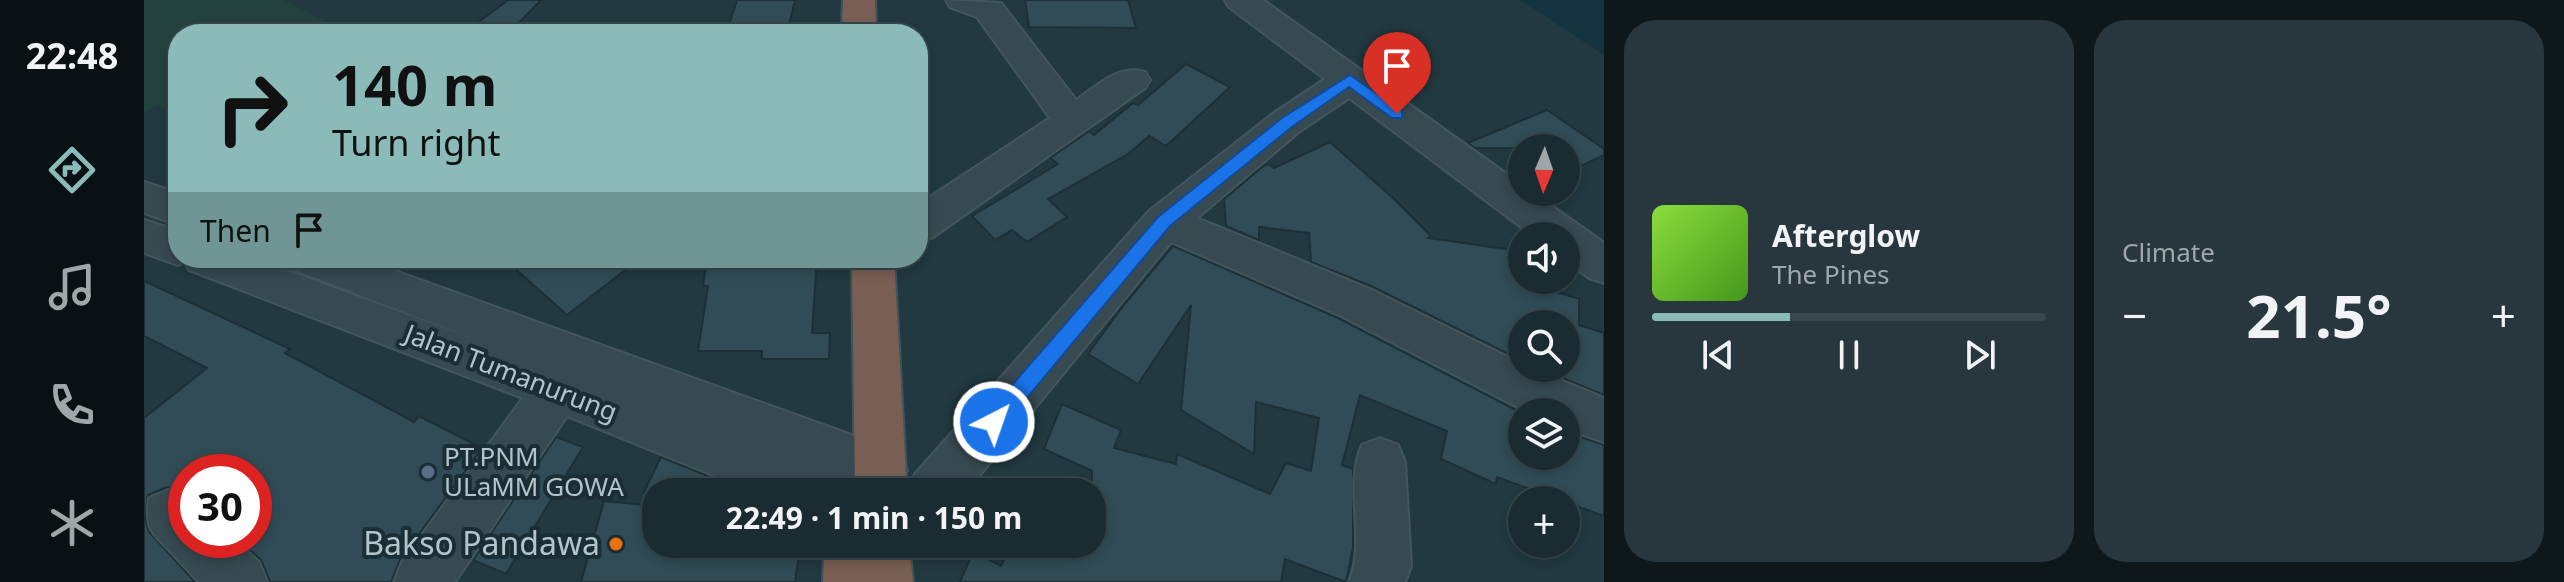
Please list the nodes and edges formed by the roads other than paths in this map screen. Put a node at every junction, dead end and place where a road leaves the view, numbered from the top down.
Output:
1 (859, 0) edge
2 (872, 0) edge
3 (962, 0) edge
4 (1241, 0) edge
5 (859, 24) edge
6 (872, 24) edge
7 (1132, 80) dead end
8 (1350, 80) junction
9 (1073, 122) junction
10 (144, 197) edge
11 (168, 205) edge
12 (928, 219) edge
13 (1164, 222) junction
14 (1544, 222) edge
15 (144, 236) edge
16 (168, 244) edge
17 (1580, 249) edge
18 (1604, 266) edge
19 (231, 268) edge
20 (335, 268) edge
21 (856, 268) edge
22 (873, 268) edge
23 (557, 390) junction
24 (1604, 420) edge
25 (1380, 462) dead end
26 (781, 478) edge
27 (867, 478) edge
28 (945, 478) edge
29 (214, 558) edge
30 (239, 582) edge
31 (422, 582) edge
32 (1377, 582) edge

1 - 5 highway
2 - 6 highway
3 - 9 street
4 - 8 street
7 - 9 street
8 - 13 street
8 - 14 street
9 - 12 street
10 - 11 street
13 - 24 street
13 - 28 street
15 - 16 street
17 - 18 street
19 - 23 street, Jalan Tumanurung
20 - 27 street, Jalan Tumanurung
21 - 27 highway
22 - 27 highway
23 - 26 street, Jalan Tumanurung
23 - 31 street
25 - 32 street
29 - 30 street

